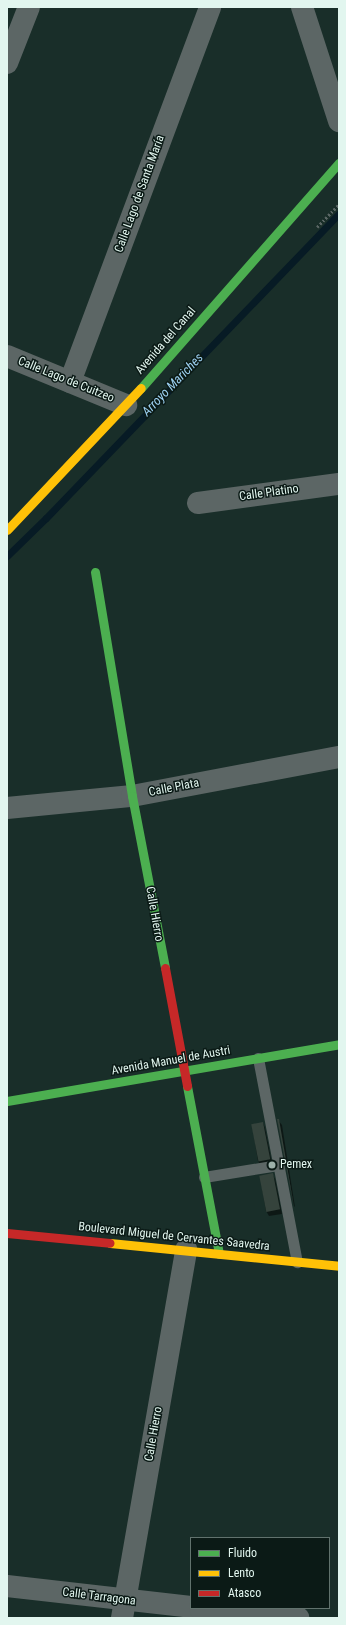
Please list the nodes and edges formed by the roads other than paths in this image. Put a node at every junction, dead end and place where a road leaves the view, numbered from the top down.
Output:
1 (29, 7) edge
2 (210, 7) edge
3 (302, 7) edge
4 (7, 63) edge
5 (339, 121) edge
6 (339, 163) edge
7 (7, 356) edge
8 (70, 382) junction
9 (126, 405) junction
10 (339, 484) edge
11 (198, 503) dead end
12 (7, 530) edge
13 (94, 572) dead end
14 (339, 757) edge
15 (132, 796) junction
16 (7, 808) edge
17 (339, 1044) edge
18 (258, 1058) junction
19 (183, 1071) junction
20 (7, 1101) edge
21 (278, 1165) junction
22 (204, 1177) junction
23 (7, 1232) edge
24 (186, 1250) junction
25 (219, 1254) junction
26 (297, 1262) junction
27 (339, 1266) edge
28 (7, 1586) edge
29 (190, 1607) edge
30 (123, 1609) edge
31 (210, 1609) edge
32 (298, 1618) edge

1 - 4 street
2 - 8 street, Calle Lago de Santa María
3 - 5 street
6 - 9 street, Avenida del Canal
7 - 8 street, Calle Lago de Cuitzeo
8 - 9 street, Calle Lago de Cuitzeo
9 - 12 street, Avenida del Canal
10 - 11 street, Calle Platino
13 - 15 street, Calle Hierro
14 - 15 street, Calle Plata
15 - 16 street, Calle Plata
15 - 19 street, Calle Hierro
17 - 18 street, Avenida Manuel de Austri
18 - 19 street, Avenida Manuel de Austri
18 - 21 lane
19 - 20 street, Avenida Manuel de Austri
19 - 22 street, Calle Hierro
21 - 22 lane
21 - 26 lane
22 - 25 street, Calle Hierro
23 - 24 street, Boulevard Miguel de Cervantes Saavedra
24 - 25 street, Boulevard Miguel de Cervantes Saavedra
24 - 30 street, Calle Hierro
25 - 26 street, Boulevard Miguel de Cervantes Saavedra
26 - 27 street, Boulevard Miguel de Cervantes Saavedra
28 - 30 street, Calle Tarragona
29 - 30 street, Calle Tarragona
31 - 32 street

